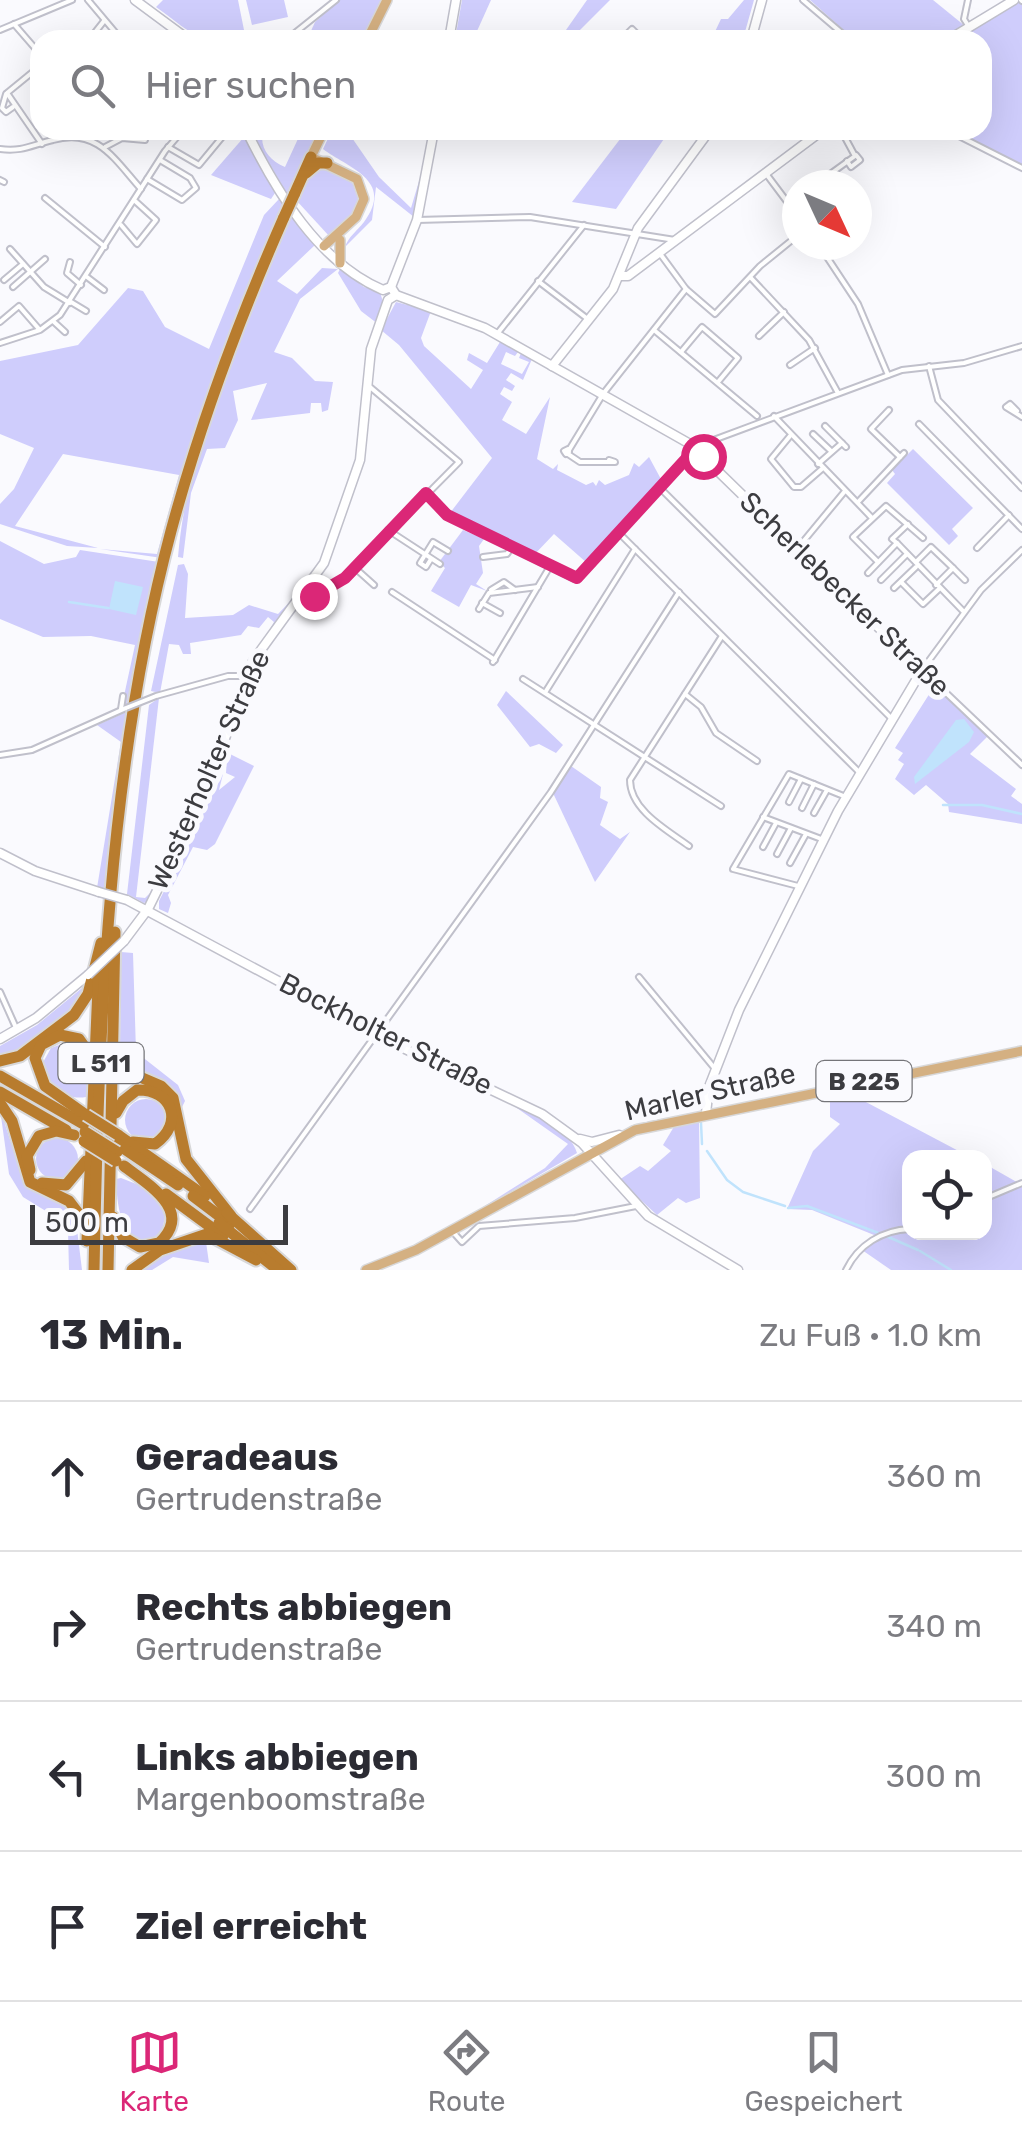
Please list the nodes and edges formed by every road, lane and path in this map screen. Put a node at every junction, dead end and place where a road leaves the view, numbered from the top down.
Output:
1 (72, 0) edge
2 (88, 0) edge
3 (135, 0) edge
4 (336, 0) edge
5 (387, 0) edge
6 (456, 0) edge
7 (762, 0) edge
8 (803, 0) edge
9 (968, 0) edge
10 (1016, 0) edge
11 (104, 21) junction
12 (965, 23) junction
13 (14, 24) junction
14 (0, 30) edge
15 (96, 30) edge
16 (113, 30) edge
17 (176, 30) edge
18 (298, 30) edge
19 (372, 30) edge
20 (453, 30) edge
21 (754, 30) edge
22 (838, 30) edge
23 (958, 30) edge
24 (30, 42) edge
25 (30, 74) edge
26 (30, 128) edge
27 (39, 140) edge
28 (52, 140) edge
29 (93, 140) edge
30 (118, 140) edge
31 (174, 140) edge
32 (220, 140) edge
33 (252, 140) edge
34 (319, 140) edge
35 (432, 140) edge
36 (703, 140) edge
37 (810, 140) edge
38 (847, 140) edge
39 (967, 140) edge
40 (42, 144) junction
41 (105, 147) junction
42 (168, 147) junction
43 (0, 149) edge
44 (312, 154) junction
45 (160, 160) junction
46 (327, 163) junction
47 (1022, 168) edge
48 (836, 170) edge
49 (765, 173) junction
50 (147, 179) junction
51 (300, 180) junction
52 (141, 189) junction
53 (782, 196) edge
54 (45, 198) dead end
55 (134, 200) junction
56 (418, 220) junction
57 (120, 224) junction
58 (584, 224) junction
59 (636, 232) junction
60 (340, 240) junction
61 (676, 240) junction
62 (105, 247) junction
63 (10, 248) dead end
64 (326, 248) junction
65 (782, 249) edge
66 (659, 252) junction
67 (45, 259) dead end
68 (829, 260) edge
69 (70, 262) dead end
70 (340, 263) junction
71 (22, 264) junction
72 (30, 272) junction
73 (620, 276) junction
74 (87, 277) junction
75 (750, 278) junction
76 (4, 280) dead end
77 (538, 281) junction
78 (82, 285) junction
79 (12, 287) dead end
80 (686, 289) junction
81 (104, 290) dead end
82 (390, 293) junction
83 (70, 302) junction
84 (86, 311) dead end
85 (784, 312) junction
86 (589, 320) junction
87 (53, 321) junction
88 (0, 322) edge
89 (40, 330) junction
90 (653, 330) junction
91 (65, 332) dead end
92 (497, 334) junction
93 (759, 336) dead end
94 (0, 343) edge
95 (1022, 346) edge
96 (815, 348) junction
97 (682, 352) junction
98 (552, 366) junction
99 (790, 366) dead end
100 (928, 366) junction
101 (888, 375) junction
102 (718, 382) junction
103 (366, 384) junction
104 (838, 393) junction
105 (603, 394) junction
106 (889, 410) dead end
107 (1016, 411) dead end
108 (774, 416) junction
109 (1022, 417) edge
110 (758, 419) junction
111 (920, 424) dead end
112 (825, 426) dead end
113 (813, 434) dead end
114 (790, 436) junction
115 (696, 448) junction
116 (830, 450) junction
117 (610, 460) dead end
118 (821, 466) junction
119 (660, 488) junction
120 (1022, 488) edge
121 (846, 490) junction
122 (426, 493) junction
123 (180, 502) junction
124 (858, 502) junction
125 (1010, 516) junction
126 (872, 518) junction
127 (908, 524) junction
128 (1022, 528) edge
129 (388, 530) junction
130 (619, 533) junction
131 (922, 538) dead end
132 (897, 544) junction
133 (511, 548) junction
134 (977, 548) dead end
135 (635, 549) junction
136 (797, 549) junction
137 (1022, 550) edge
138 (448, 551) dead end
139 (908, 554) junction
140 (425, 555) junction
141 (483, 557) dead end
142 (431, 559) junction
143 (878, 562) junction
144 (440, 564) dead end
145 (916, 564) junction
146 (355, 568) junction
147 (549, 568) junction
148 (952, 568) junction
149 (868, 573) dead end
150 (881, 580) dead end
151 (964, 580) dead end
152 (901, 582) junction
153 (374, 585) dead end
154 (938, 586) junction
155 (538, 587) junction
156 (894, 588) dead end
157 (306, 592) junction
158 (392, 592) dead end
159 (679, 592) junction
160 (964, 612) junction
161 (500, 613) dead end
162 (722, 636) junction
163 (922, 670) junction
164 (247, 676) junction
165 (522, 679) dead end
166 (546, 691) junction
167 (685, 694) junction
168 (124, 696) dead end
169 (123, 708) junction
170 (892, 719) junction
171 (594, 724) junction
172 (0, 755) edge
173 (644, 756) junction
174 (757, 761) dead end
175 (1022, 765) edge
176 (860, 773) junction
177 (801, 779) junction
178 (814, 784) junction
179 (827, 790) junction
180 (846, 798) junction
181 (789, 802) dead end
182 (722, 806) dead end
183 (802, 808) dead end
184 (814, 813) dead end
185 (763, 817) junction
186 (776, 823) junction
187 (791, 828) junction
188 (806, 834) junction
189 (824, 840) junction
190 (689, 846) dead end
191 (763, 846) dead end
192 (0, 853) edge
193 (778, 854) dead end
194 (116, 857) junction
195 (790, 863) dead end
196 (802, 887) junction
197 (148, 909) junction
198 (120, 937) junction
199 (101, 943) junction
200 (639, 977) dead end
201 (0, 992) edge
202 (17, 1030) junction
203 (116, 1032) junction
204 (377, 1034) junction
205 (0, 1038) edge
206 (1022, 1050) edge
207 (0, 1064) edge
208 (93, 1070) junction
209 (715, 1074) junction
210 (0, 1080) edge
211 (0, 1092) edge
212 (0, 1103) edge
213 (74, 1108) junction
214 (706, 1114) junction
215 (84, 1133) junction
216 (619, 1135) junction
217 (574, 1137) junction
218 (119, 1147) junction
219 (588, 1152) junction
220 (601, 1167) junction
221 (559, 1169) junction
222 (1022, 1183) edge
223 (992, 1196) edge
224 (110, 1200) junction
225 (636, 1206) junction
226 (250, 1208) dead end
227 (231, 1216) junction
228 (902, 1229) edge
229 (452, 1230) junction
230 (87, 1240) junction
231 (238, 1248) junction
232 (98, 1270) edge
233 (132, 1270) edge
234 (275, 1270) edge
235 (290, 1270) edge
236 (366, 1270) edge
237 (738, 1270) edge
238 (846, 1270) edge

1 - 13 street
2 - 11 street
3 - 17 street
4 - 18 street
5 - 19 main road
6 - 20 street
7 - 21 street
8 - 22 street
9 - 12 street
10 - 12 street
11 - 15 street
11 - 16 street
12 - 23 street
13 - 14 street
13 - 24 street
25 - 26 street
27 - 40 street
28 - 40 street
29 - 41 street
30 - 41 street
31 - 42 street
32 - 42 street
33 - 64 street, Scherlebecker Straße
34 - 44 main road, L 511
35 - 56 street, Westerholter Straße
36 - 59 street
37 - 49 street
38 - 48 street
39 - 47 street
40 - 43 street
41 - 52 street
42 - 45 street
44 - 46 main road
44 - 51 highway, L 511
44 - 60 main road
45 - 50 street
45 - 50 street
46 - 51 highway
46 - 64 main road
49 - 53 street
49 - 61 street
50 - 52 street
51 - 123 highway, L 511, bridge
52 - 55 street
54 - 62 street
55 - 57 street
55 - 57 street
56 - 58 street
56 - 82 street, Westerholter Straße
57 - 62 street
58 - 59 street
58 - 77 street
59 - 61 street
59 - 73 street
60 - 64 main road
60 - 70 main road
61 - 66 street
62 - 74 street
63 - 71 street
64 - 70 street, Scherlebecker Straße
65 - 75 street
66 - 73 street
66 - 80 street
67 - 72 street
68 - 101 street
69 - 78 street
70 - 82 street, Scherlebecker Straße
71 - 72 street
71 - 76 street
72 - 79 street
72 - 83 street
73 - 86 street
74 - 78 street
74 - 81 street
75 - 80 street
75 - 85 street
77 - 86 street
77 - 92 street
78 - 83 street
80 - 90 street
82 - 92 street, Scherlebecker Straße
82 - 103 street, Westerholter Straße
83 - 84 street
83 - 87 street
85 - 93 street
85 - 96 street
86 - 98 street
87 - 89 street
87 - 91 street
88 - 89 street
89 - 94 street
90 - 97 street
90 - 105 street
92 - 98 street, Scherlebecker Straße
95 - 100 street
96 - 99 street
96 - 104 street
97 - 102 street
97 - 102 street
98 - 105 street, Scherlebecker Straße
100 - 101 street
100 - 120 street
101 - 104 street
102 - 110 street
103 - 122 street
103 - 157 street, Westerholter Straße
104 - 108 street
105 - 115 street, Scherlebecker Straße
105 - 117 street
106 - 124 street
107 - 109 street
108 - 110 street
108 - 114 street
110 - 115 street
111 - 125 street
112 - 116 street
113 - 116 street
114 - 118 street
114 - 118 street
115 - 119 street
115 - 136 street, Scherlebecker Straße
116 - 118 street
118 - 121 street
119 - 130 street
119 - 170 street
121 - 124 street
121 - 136 street
122 - 129 street
122 - 133 street
123 - 194 highway, L 511
123 - 198 highway, L 511
124 - 126 street
125 - 128 street
125 - 134 street
126 - 127 street
126 - 143 street
127 - 131 street
127 - 132 street
129 - 140 street
129 - 146 street
130 - 135 street
130 - 147 street
132 - 139 street
132 - 143 street
133 - 141 street
133 - 147 street
135 - 159 street
135 - 166 street
136 - 163 street, Scherlebecker Straße
137 - 160 street
138 - 140 street
139 - 145 street
139 - 150 street
140 - 142 street
140 - 142 street
142 - 144 street
143 - 149 street
145 - 148 street
145 - 152 street
145 - 154 street
146 - 153 street
146 - 157 street
147 - 155 street
148 - 151 street
148 - 154 street
152 - 154 street
152 - 156 street
154 - 160 street
155 - 158 street
155 - 161 street
157 - 164 street, Westerholter Straße
159 - 162 street
159 - 171 street
160 - 163 street
162 - 167 street
162 - 176 street
163 - 170 street
163 - 175 street, Scherlebecker Straße
164 - 169 street, bridge
164 - 197 street, Westerholter Straße
165 - 166 street
166 - 171 street
167 - 173 street
167 - 174 street
168 - 169 street
169 - 172 street
170 - 176 street
171 - 173 street
171 - 204 street
173 - 182 street
173 - 190 street
176 - 180 street
177 - 178 street
177 - 181 street
177 - 185 street
178 - 179 street
178 - 183 street
179 - 180 street
179 - 184 street
180 - 189 street
185 - 186 street
185 - 196 street
186 - 187 street
186 - 191 street
187 - 188 street
187 - 193 street
188 - 189 street
188 - 195 street
189 - 196 street
192 - 197 street, Bockholter Straße, bridge
194 - 199 highway
194 - 232 highway, L 511
196 - 209 street
197 - 198 street, Westerholter Straße
197 - 204 street, Bockholter Straße
198 - 202 street, Westerholter Straße, bridge
198 - 203 highway
198 - 232 highway, L 511
199 - 207 highway
199 - 208 highway
200 - 209 street
201 - 202 street
202 - 205 street, Westerholter Straße
203 - 218 highway
203 - 227 highway
204 - 217 street, Bockholter Straße
204 - 226 street
206 - 214 main road, Marler Straße / B 225
207 - 213 highway
208 - 213 highway
208 - 215 highway
209 - 214 street
210 - 215 highway
211 - 215 highway
212 - 230 highway
213 - 215 highway
214 - 216 main road, Marler Straße / B 225
215 - 215 highway
215 - 218 highway, bridge
215 - 230 highway
216 - 217 street
216 - 219 main road, Marler Straße / B 225
217 - 219 street, Bockholter Straße
218 - 218 highway
218 - 224 highway
218 - 224 highway
218 - 227 highway
218 - 231 highway
218 - 234 highway
218 - 235 highway
219 - 220 street, Bockholter Straße
219 - 221 main road, B 225
220 - 221 street
220 - 225 street, Bockholter Straße
221 - 229 main road, B 225
222 - 223 street
224 - 232 highway
225 - 229 street
225 - 237 street, Bockholter Straße
227 - 235 highway
228 - 238 street
229 - 236 main road, B 225
230 - 232 highway
231 - 233 highway
231 - 234 highway

